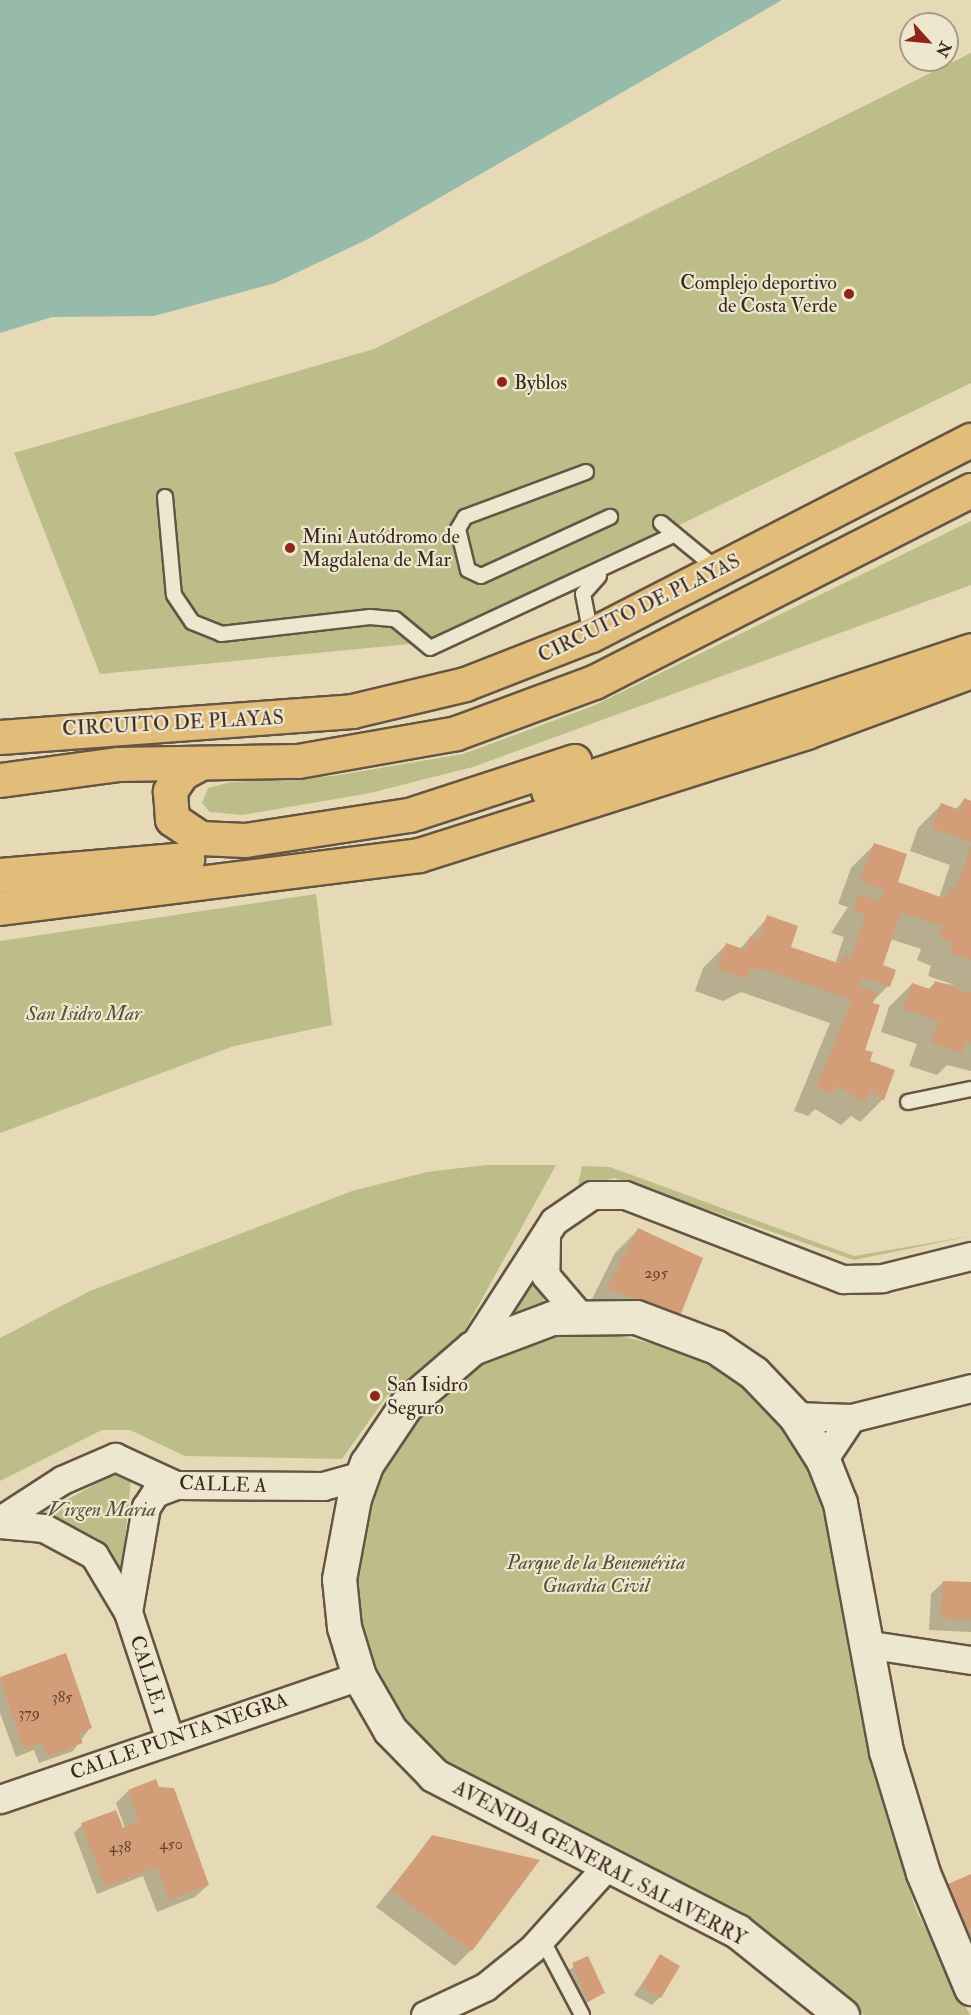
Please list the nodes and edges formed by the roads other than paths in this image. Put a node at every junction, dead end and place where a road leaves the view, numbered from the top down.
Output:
1 (971, 440) edge
2 (586, 472) dead end
3 (971, 490) edge
4 (165, 497) dead end
5 (610, 517) dead end
6 (661, 523) dead end
7 (672, 535) junction
8 (607, 568) junction
9 (718, 570) junction
10 (591, 635) junction
11 (971, 650) edge
12 (971, 671) edge
13 (885, 674) junction
14 (0, 736) edge
15 (199, 764) junction
16 (0, 780) edge
17 (0, 875) edge
18 (0, 908) edge
19 (971, 1089) edge
20 (908, 1102) dead end
21 (546, 1234) junction
22 (971, 1256) edge
23 (579, 1314) junction
24 (472, 1348) junction
25 (971, 1388) edge
26 (795, 1416) junction
27 (851, 1418) junction
28 (823, 1460) junction
29 (176, 1485) junction
30 (358, 1486) junction
31 (0, 1522) edge
32 (128, 1612) junction
33 (865, 1644) junction
34 (971, 1660) edge
35 (359, 1676) junction
36 (170, 1737) junction
37 (0, 1799) edge
38 (606, 1867) junction
39 (542, 1939) junction
40 (971, 1988) edge
41 (425, 2015) edge
42 (582, 2015) edge
43 (842, 2015) edge

1 - 9 highway, CIRCUITO DE PLAYAS
2 - 5 lane
3 - 15 highway, CIRCUITO DE PLAYAS
4 - 8 lane
6 - 7 lane
7 - 8 lane
7 - 9 lane
8 - 10 lane
9 - 10 highway, CIRCUITO DE PLAYAS
10 - 14 highway, CIRCUITO DE PLAYAS
11 - 13 highway
12 - 18 highway
13 - 15 highway
13 - 17 highway
15 - 16 highway, CIRCUITO DE PLAYAS
19 - 20 lane
21 - 22 street
21 - 23 street
21 - 24 street
23 - 24 street, AVENIDA GENERAL SALAVERRY
23 - 26 street, AVENIDA GENERAL SALAVERRY
24 - 30 street, AVENIDA GENERAL SALAVERRY
25 - 27 street
26 - 27 street
26 - 28 street, AVENIDA GENERAL SALAVERRY
27 - 28 street
28 - 33 street, AVENIDA GENERAL SALAVERRY
29 - 30 street, CALLE A
29 - 31 street, CALLE A
29 - 32 street, CALLE 1
30 - 35 street, AVENIDA GENERAL SALAVERRY
31 - 32 street, CALLE 1
32 - 36 street, CALLE 1
33 - 34 street
33 - 40 street, AVENIDA GENERAL SALAVERRY
35 - 36 street, CALLE PUNTA NEGRA
35 - 38 street, AVENIDA GENERAL SALAVERRY
36 - 37 street, CALLE PUNTA NEGRA
38 - 39 street
38 - 43 street, AVENIDA GENERAL SALAVERRY
39 - 41 street
39 - 42 lane

